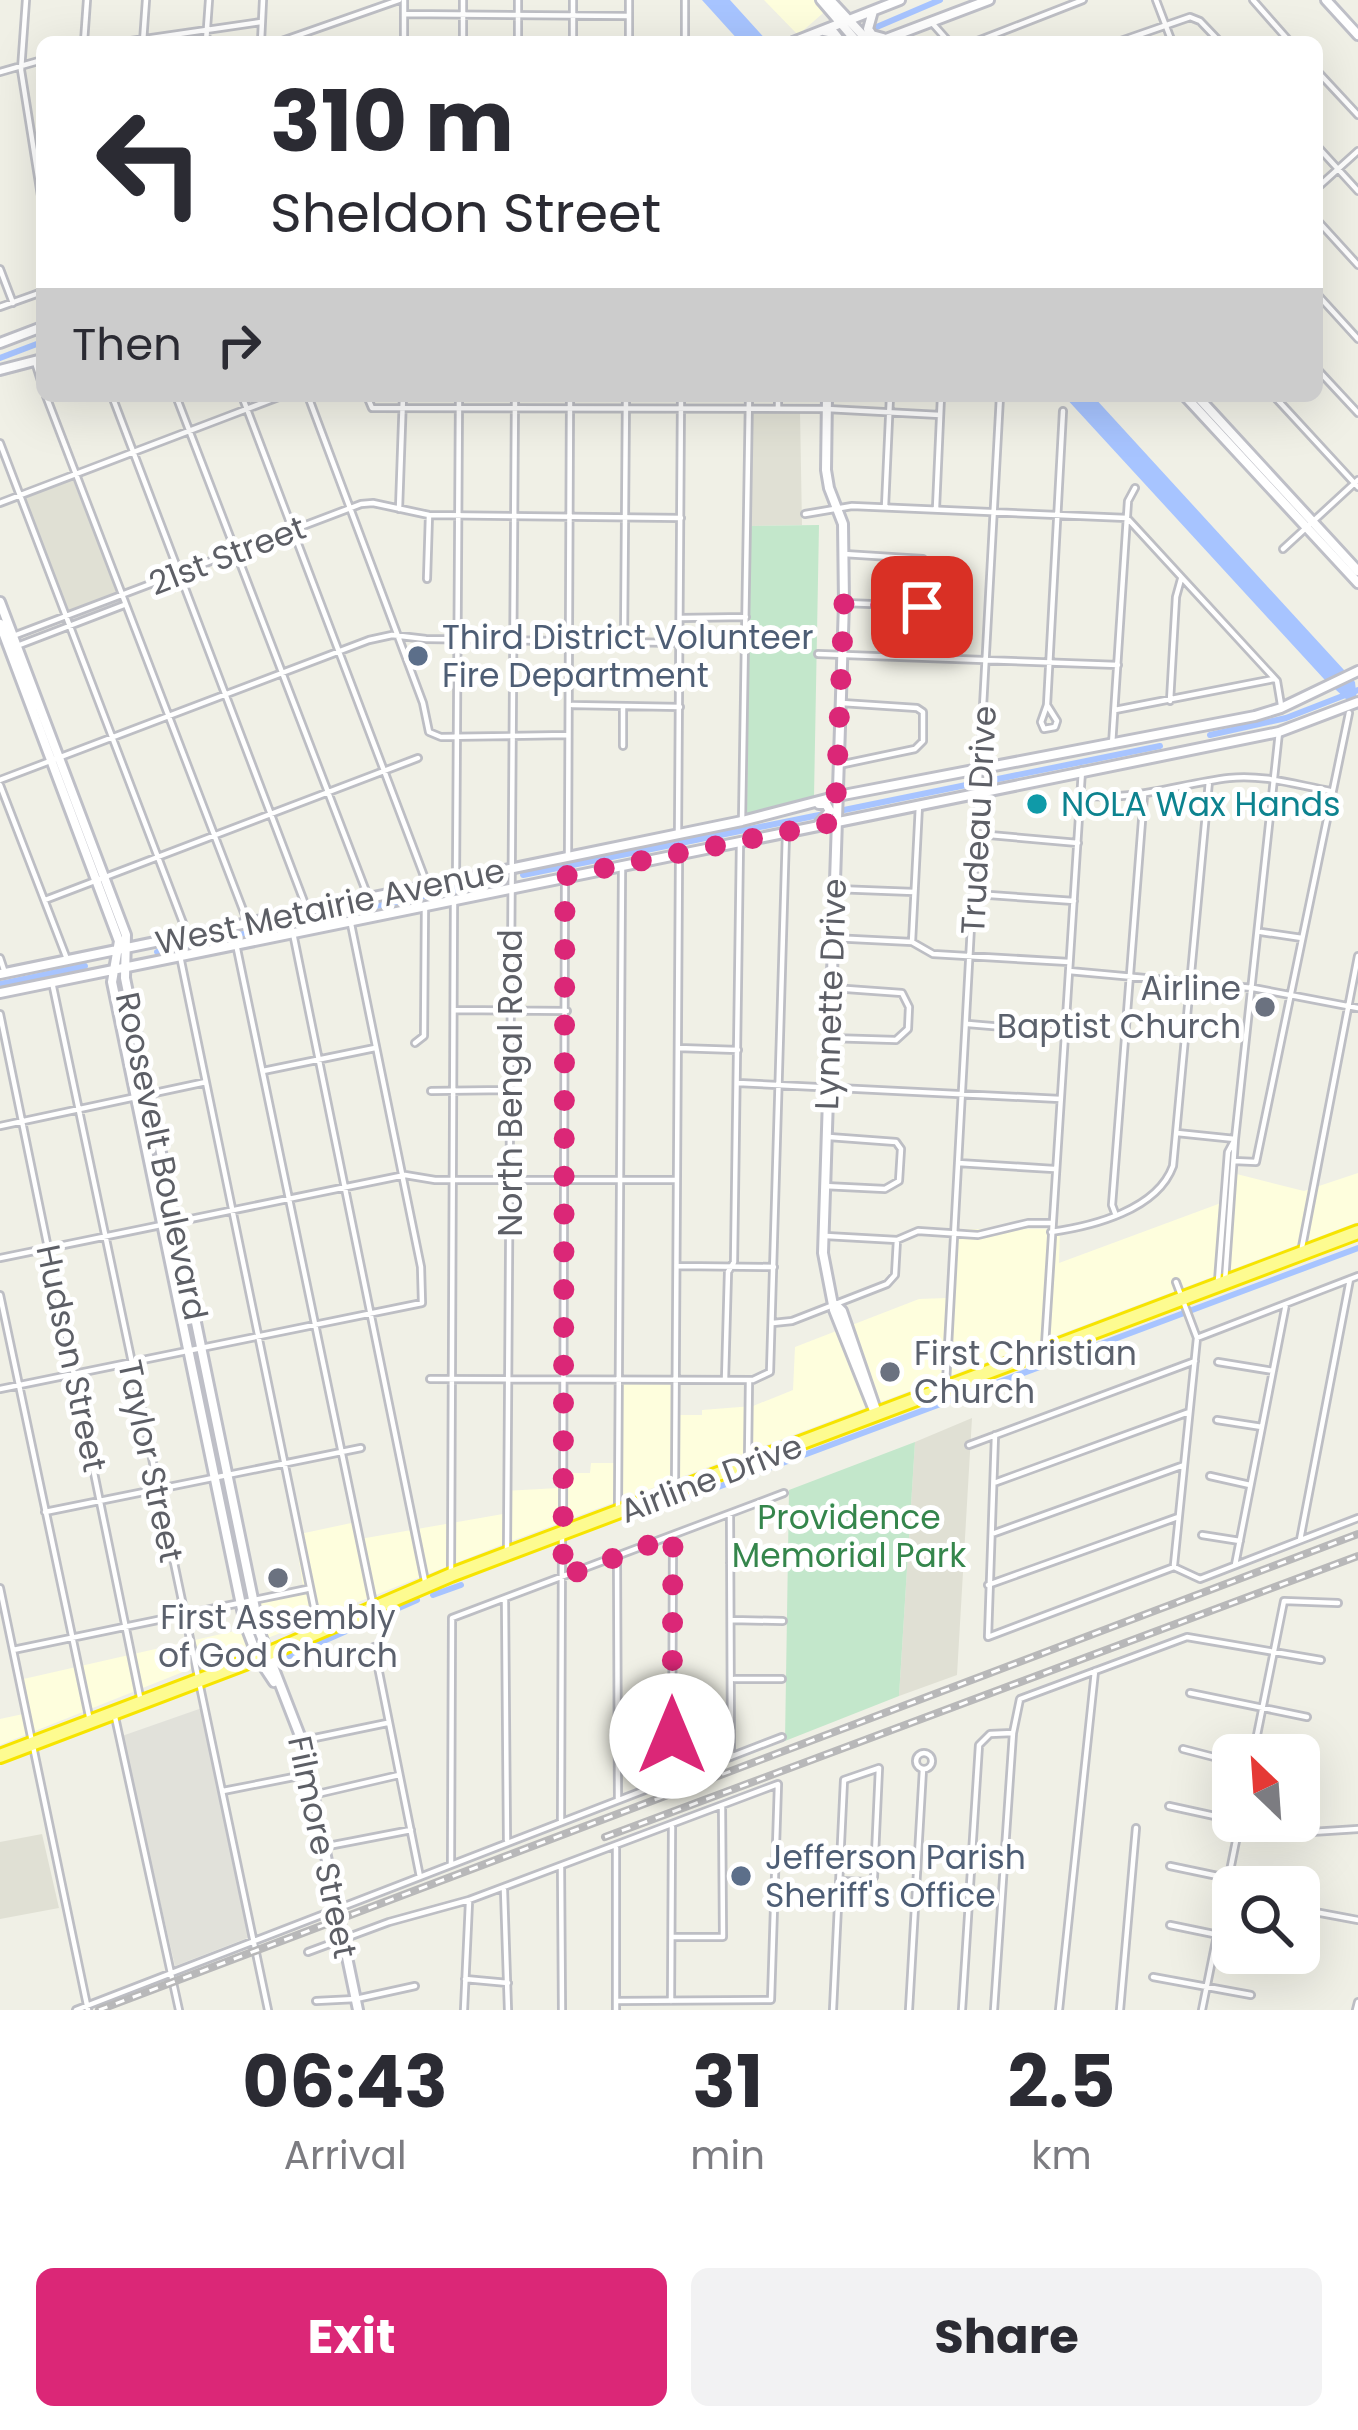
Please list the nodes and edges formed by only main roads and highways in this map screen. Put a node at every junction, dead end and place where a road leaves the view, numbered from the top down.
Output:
1 (820, 0) edge
2 (830, 0) edge
3 (900, 0) edge
4 (973, 0) edge
5 (989, 0) edge
6 (1326, 0) edge
7 (874, 10) junction
8 (964, 10) junction
9 (844, 22) junction
10 (821, 32) junction
11 (1358, 35) edge
12 (810, 36) edge
13 (836, 36) edge
14 (852, 36) edge
15 (865, 36) edge
16 (876, 36) edge
17 (893, 36) edge
18 (36, 329) edge
19 (0, 343) edge
20 (36, 361) edge
21 (0, 370) edge
22 (827, 402) edge
23 (1191, 402) edge
24 (1202, 402) edge
25 (1310, 525) junction
26 (1358, 571) edge
27 (1358, 583) edge
28 (0, 602) edge
29 (0, 625) edge
30 (7, 644) edge
31 (1358, 671) edge
32 (1350, 707) edge
33 (1204, 726) junction
34 (1166, 734) junction
35 (1201, 746) junction
36 (1166, 753) junction
37 (838, 796) junction
38 (809, 803) junction
39 (835, 822) junction
40 (806, 829) junction
41 (527, 865) junction
42 (527, 884) junction
43 (146, 944) junction
44 (123, 949) junction
45 (86, 956) junction
46 (148, 963) junction
47 (118, 969) junction
48 (2, 973) edge
49 (87, 975) junction
50 (0, 993) edge
51 (1358, 1229) edge
52 (875, 1411) junction
53 (261, 1653) junction
54 (0, 1753) edge
55 (358, 2010) edge

1 - 9 main road
2 - 9 main road
3 - 7 main road
4 - 8 main road
5 - 8 main road
6 - 11 main road
7 - 9 main road
7 - 16 main road
8 - 17 main road
9 - 10 main road
9 - 14 main road
9 - 15 main road
10 - 12 main road
10 - 13 main road
18 - 19 main road
20 - 21 main road
22 - 37 main road, Lynnette Drive
23 - 25 main road
24 - 25 main road
25 - 26 main road
25 - 27 main road
28 - 30 main road, Roosevelt Boulevard
29 - 30 main road, Roosevelt Boulevard
30 - 44 main road, Roosevelt Boulevard
31 - 33 main road, West Metairie Avenue
32 - 35 main road, West Metairie Avenue
33 - 34 main road, West Metairie Avenue
33 - 35 main road
34 - 36 main road
34 - 37 main road, West Metairie Avenue
35 - 36 main road, West Metairie Avenue
36 - 39 main road, West Metairie Avenue
37 - 38 main road, West Metairie Avenue
37 - 39 main road, Lynnette Drive
38 - 40 main road
38 - 41 main road, West Metairie Avenue
39 - 40 main road, West Metairie Avenue
39 - 52 main road, Lynnette Drive
40 - 42 main road, West Metairie Avenue
41 - 42 main road
41 - 43 main road, West Metairie Avenue
42 - 46 main road, West Metairie Avenue
43 - 44 main road, West Metairie Avenue
43 - 46 main road
44 - 45 main road, West Metairie Avenue
44 - 47 main road, Roosevelt Boulevard
45 - 48 main road, West Metairie Avenue
45 - 49 main road
46 - 47 main road, West Metairie Avenue
47 - 49 main road, West Metairie Avenue
47 - 53 main road, Roosevelt Boulevard
47 - 53 main road, Roosevelt Boulevard
49 - 50 main road, West Metairie Avenue
51 - 52 highway, Airline Drive
52 - 53 highway, Airline Drive
53 - 54 highway, Airline Drive
53 - 55 main road, Filmore Street

